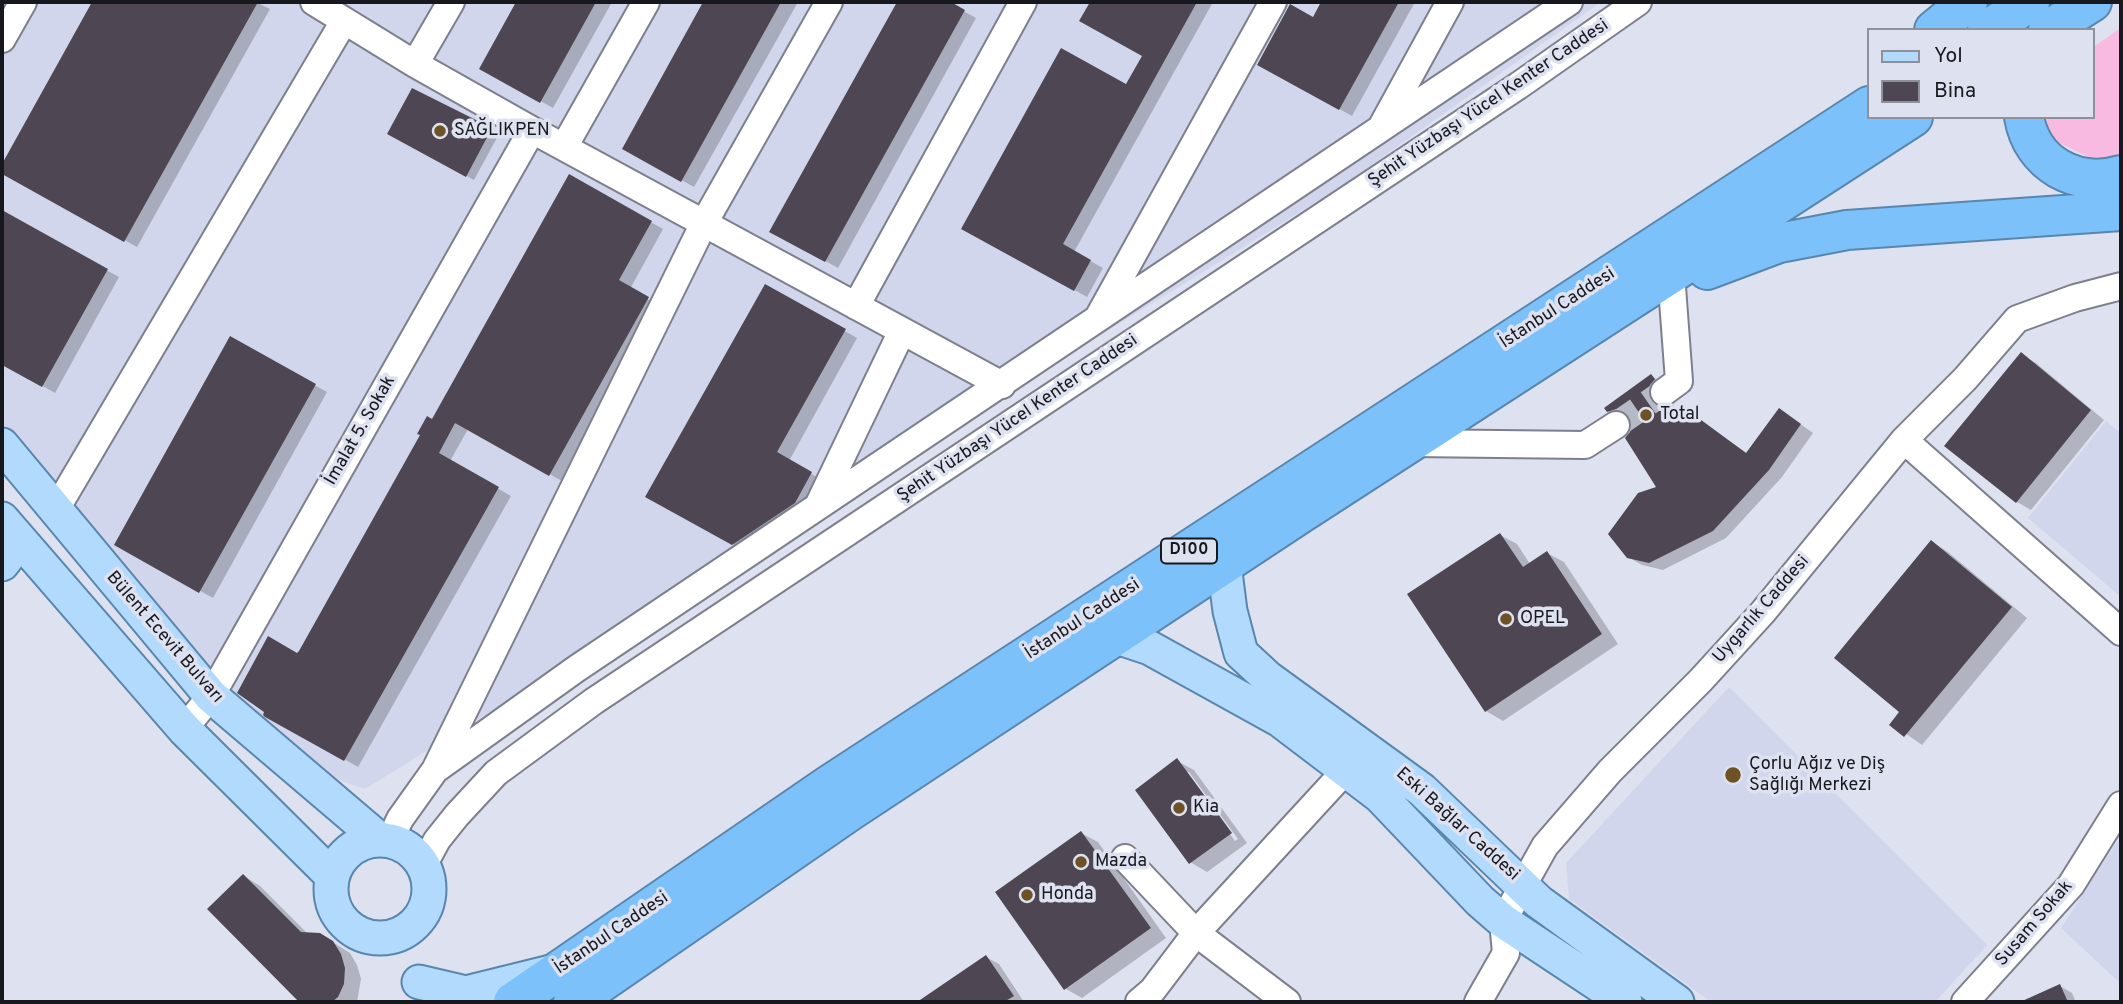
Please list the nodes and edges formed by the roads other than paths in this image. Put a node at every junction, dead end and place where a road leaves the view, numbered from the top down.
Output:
1 (23, 2) edge
2 (314, 2) edge
3 (451, 2) edge
4 (646, 2) edge
5 (829, 2) edge
6 (1023, 2) edge
7 (1273, 2) edge
8 (1450, 2) edge
9 (1569, 2) edge
10 (1638, 2) edge
11 (1968, 2) edge
12 (2030, 2) edge
13 (2091, 2) edge
14 (2105, 2) edge
15 (344, 21) junction
16 (1936, 28) edge
17 (1990, 28) edge
18 (2051, 28) edge
19 (2072, 28) edge
20 (2, 39) edge
21 (415, 64) junction
22 (1868, 82) edge
23 (1868, 107) edge
24 (1910, 119) edge
25 (2024, 119) edge
26 (532, 130) junction
27 (1380, 130) junction
28 (564, 147) junction
29 (2121, 175) edge
30 (2121, 211) edge
31 (1693, 221) junction
32 (704, 223) junction
33 (2121, 286) edge
34 (1672, 287) junction
35 (856, 306) junction
36 (1097, 321) junction
37 (902, 331) junction
38 (1002, 385) junction
39 (1498, 387) junction
40 (1664, 392) tunnel mouth
41 (1616, 425) tunnel mouth
42 (1904, 440) junction
43 (1412, 443) junction
44 (2, 445) edge
45 (817, 508) junction
46 (55, 511) junction
47 (8, 541) edge
48 (1224, 564) junction
49 (2121, 632) edge
50 (1114, 636) junction
51 (211, 696) junction
52 (184, 729) junction
53 (1347, 769) junction
54 (435, 770) junction
55 (2121, 805) edge
56 (384, 840) junction
57 (1125, 858) dead end
58 (424, 864) junction
59 (332, 876) junction
60 (1523, 885) junction
61 (1503, 920) junction
62 (1196, 933) junction
63 (401, 934) junction
64 (567, 986) edge
65 (421, 995) edge
66 (513, 1002) edge
67 (1139, 1002) edge
68 (1287, 1002) edge
69 (1478, 1002) edge
70 (1625, 1002) edge
71 (1676, 1002) edge
72 (1965, 1002) edge

1 - 20 street
2 - 15 street
3 - 21 street
4 - 28 street
5 - 32 street
6 - 35 street
7 - 36 street
8 - 27 street
9 - 27 street
10 - 58 street, Şehit Yüzbaşı Yücel Kenter Caddesi
11 - 16 highway
12 - 17 highway
13 - 18 highway
14 - 19 highway
15 - 21 street
15 - 46 street
21 - 26 street
22 - 31 highway
23 - 31 highway, İstanbul Caddesi / D100
24 - 39 highway, İstanbul Caddesi
25 - 29 highway
26 - 28 street
26 - 51 street, İmalat 5. Sokak
27 - 36 street
28 - 32 street
30 - 34 highway
31 - 64 highway, İstanbul Caddesi / D100
32 - 35 street
32 - 54 street
33 - 42 street, Uygarlık Caddesi
34 - 39 highway
34 - 40 street
35 - 37 street
36 - 38 street
37 - 38 street
37 - 45 street
38 - 45 street
39 - 43 highway, İstanbul Caddesi
41 - 43 street
42 - 49 street
42 - 60 street, Uygarlık Caddesi
43 - 48 highway, İstanbul Caddesi
44 - 46 main road, Bülent Ecevit Bulvarı
45 - 54 street
46 - 51 main road, Bülent Ecevit Bulvarı
47 - 52 main road
48 - 50 highway, İstanbul Caddesi
48 - 60 main road, Eski Bağlar Caddesi
50 - 53 main road, Eski Bağlar Caddesi
50 - 64 highway, İstanbul Caddesi
51 - 52 street, İmalat 5. Sokak
51 - 56 main road, Bülent Ecevit Bulvarı
52 - 59 main road
53 - 61 main road, Eski Bağlar Caddesi
53 - 62 street
54 - 56 street
55 - 72 street, Susam Sokak
56 - 58 main road
56 - 59 main road
57 - 62 street
58 - 63 main road
59 - 63 main road
60 - 61 street, Uygarlık Caddesi
60 - 71 main road, Eski Bağlar Caddesi
61 - 69 street
61 - 70 main road, Eski Bağlar Caddesi
62 - 67 street
62 - 68 street
63 - 65 main road
64 - 65 main road
64 - 66 highway, İstanbul Caddesi / D100

